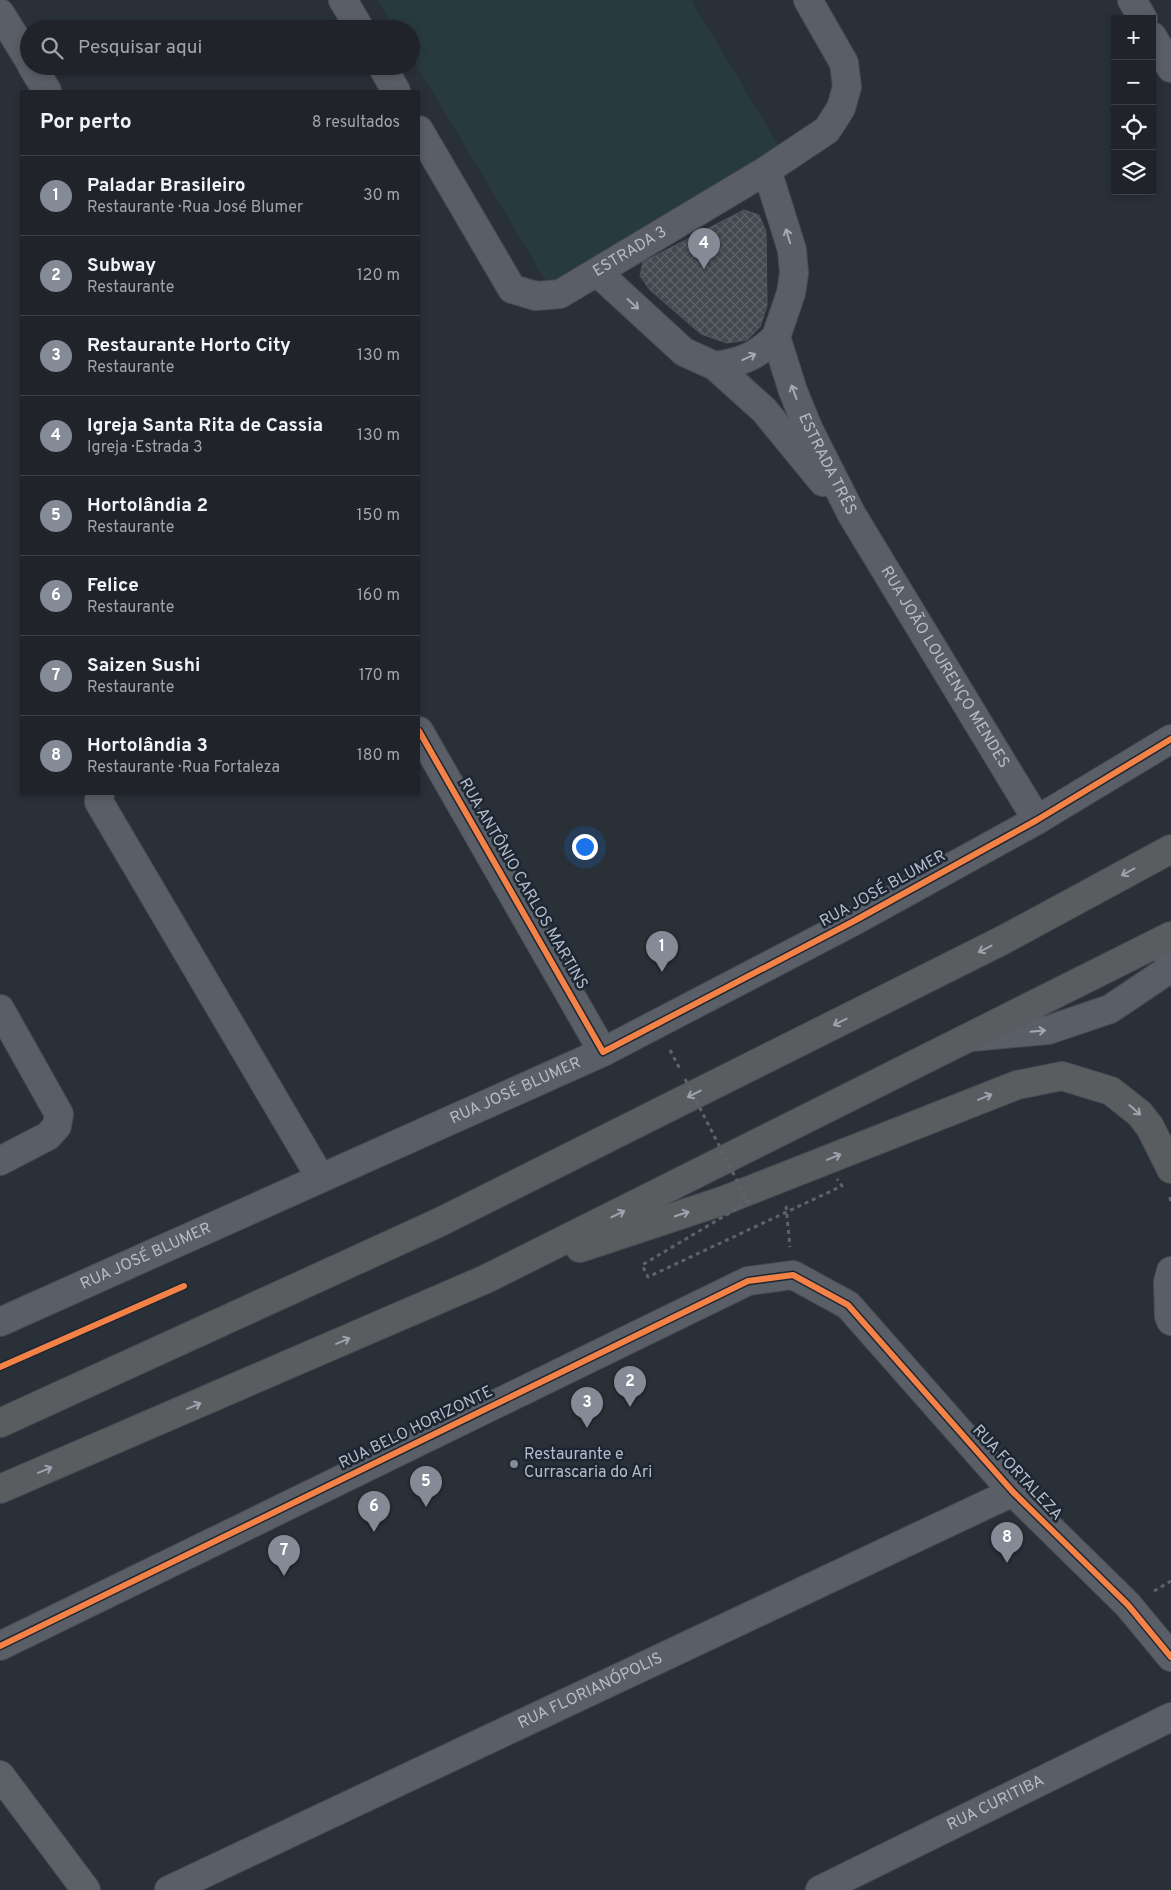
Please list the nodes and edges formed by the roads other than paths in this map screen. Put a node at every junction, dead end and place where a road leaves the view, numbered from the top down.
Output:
1 (344, 0) edge
2 (808, 0) edge
3 (1132, 0) edge
4 (0, 13) edge
5 (1140, 15) edge
6 (355, 20) edge
7 (1156, 43) edge
8 (20, 45) edge
9 (1171, 68) edge
10 (37, 75) edge
11 (387, 75) edge
12 (46, 90) edge
13 (395, 90) edge
14 (420, 132) edge
15 (767, 170) junction
16 (597, 272) junction
17 (776, 337) junction
18 (715, 366) junction
19 (852, 515) junction
20 (420, 732) edge
21 (1171, 739) edge
22 (100, 795) edge
23 (1037, 820) junction
24 (1171, 849) edge
25 (1171, 936) edge
26 (1171, 961) edge
27 (0, 1008) edge
28 (972, 1037) junction
29 (602, 1052) junction
30 (0, 1161) edge
31 (1171, 1169) edge
32 (320, 1178) junction
33 (1171, 1271) edge
34 (486, 1280) junction
35 (848, 1305) joint
36 (1171, 1321) edge
37 (0, 1322) edge
38 (0, 1423) edge
39 (0, 1489) edge
40 (1013, 1492) junction
41 (0, 1646) edge
42 (1171, 1657) edge
43 (1171, 1717) edge
44 (0, 1775) edge
45 (86, 1890) edge
46 (169, 1890) edge
47 (820, 1890) edge

1 - 6 street
2 - 15 street, ESTRADA 3
3 - 5 street
4 - 8 street
7 - 9 street
10 - 12 street
11 - 13 street
14 - 16 street, ESTRADA 3
15 - 16 street, ESTRADA 3
17 -> 15 street
16 -> 18 street, ESTRADA TRÊS
18 -> 17 street
19 -> 17 street, ESTRADA TRÊS
18 - 19 street, ESTRADA TRÊS
19 - 23 street, RUA JOÃO LOURENÇO MENDES
20 - 29 street, RUA ANTÔNIO CARLOS MARTINS
21 - 23 street, RUA JOSÉ BLUMER
22 - 32 street
23 - 29 street, RUA JOSÉ BLUMER
24 -> 38 highway
25 - 28 highway
28 -> 26 street
27 - 30 street
34 -> 28 highway
29 - 32 street, RUA JOSÉ BLUMER
34 -> 31 highway
32 - 37 street, RUA JOSÉ BLUMER
33 - 36 street
39 -> 34 highway
35 - 40 street, RUA FORTALEZA
35 - 41 street, RUA BELO HORIZONTE
40 - 42 street, RUA FORTALEZA
40 - 46 street, RUA FLORIANÓPOLIS
43 - 47 street, RUA CURITIBA
44 - 45 main road

